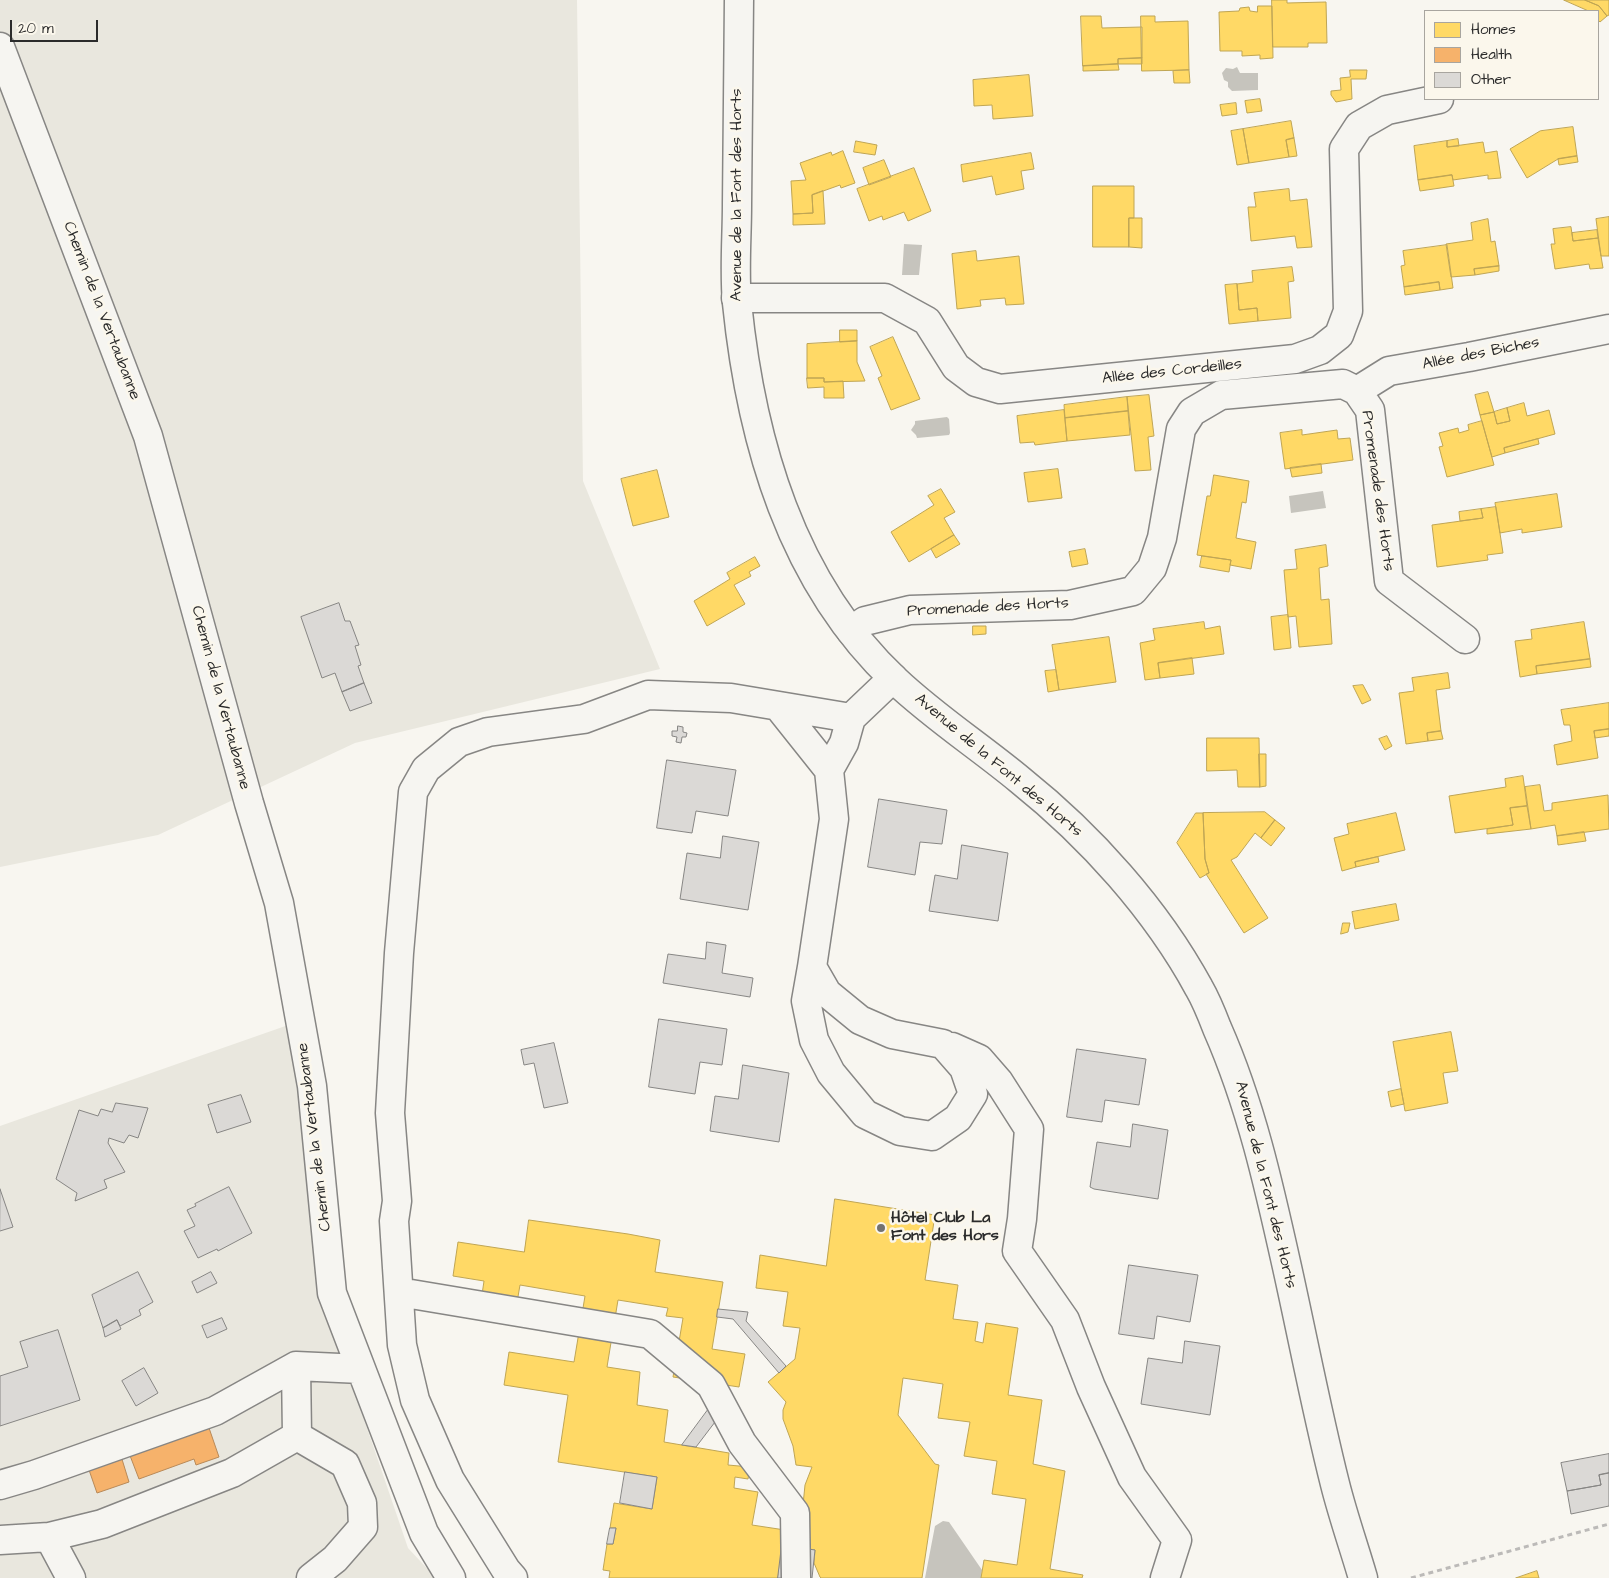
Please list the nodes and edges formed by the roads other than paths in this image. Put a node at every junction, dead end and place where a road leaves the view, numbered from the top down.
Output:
1 (739, 0) edge
2 (0, 47) edge
3 (1434, 100) edge
4 (736, 298) junction
5 (1609, 330) edge
6 (1357, 391) junction
7 (852, 631) junction
8 (1465, 639) dead end
9 (893, 678) junction
10 (778, 706) junction
11 (851, 718) junction
12 (829, 770) junction
13 (812, 966) junction
14 (943, 1044) junction
15 (399, 1292) junction
16 (296, 1366) junction
17 (361, 1368) junction
18 (297, 1436) junction
19 (0, 1485) edge
20 (49, 1537) junction
21 (0, 1540) edge
22 (70, 1578) edge
23 (311, 1578) edge
24 (451, 1578) edge
25 (513, 1578) edge
26 (796, 1578) edge
27 (1164, 1578) edge
28 (1363, 1578) edge

1 - 4 street, Avenue de la Font des Horts
2 - 17 street, Chemin de la Vertaubanne
3 - 4 street, Allée des Cordeilles
4 - 7 street, Avenue de la Font des Horts
5 - 6 street, Allée des Biches
6 - 7 street, Promenade des Horts
6 - 8 street, Promenade des Horts
7 - 9 street, Avenue de la Font des Horts
9 - 11 street
9 - 28 street, Avenue de la Font des Horts
10 - 11 street
10 - 12 street
10 - 15 street
11 - 12 street
12 - 13 street
13 - 14 street
13 - 14 street
14 - 27 street
15 - 25 street
15 - 26 street
16 - 17 street
16 - 18 street
16 - 19 street
17 - 24 street, Chemin de la Vertaubanne
18 - 20 street
18 - 23 street
20 - 21 street
20 - 22 street

